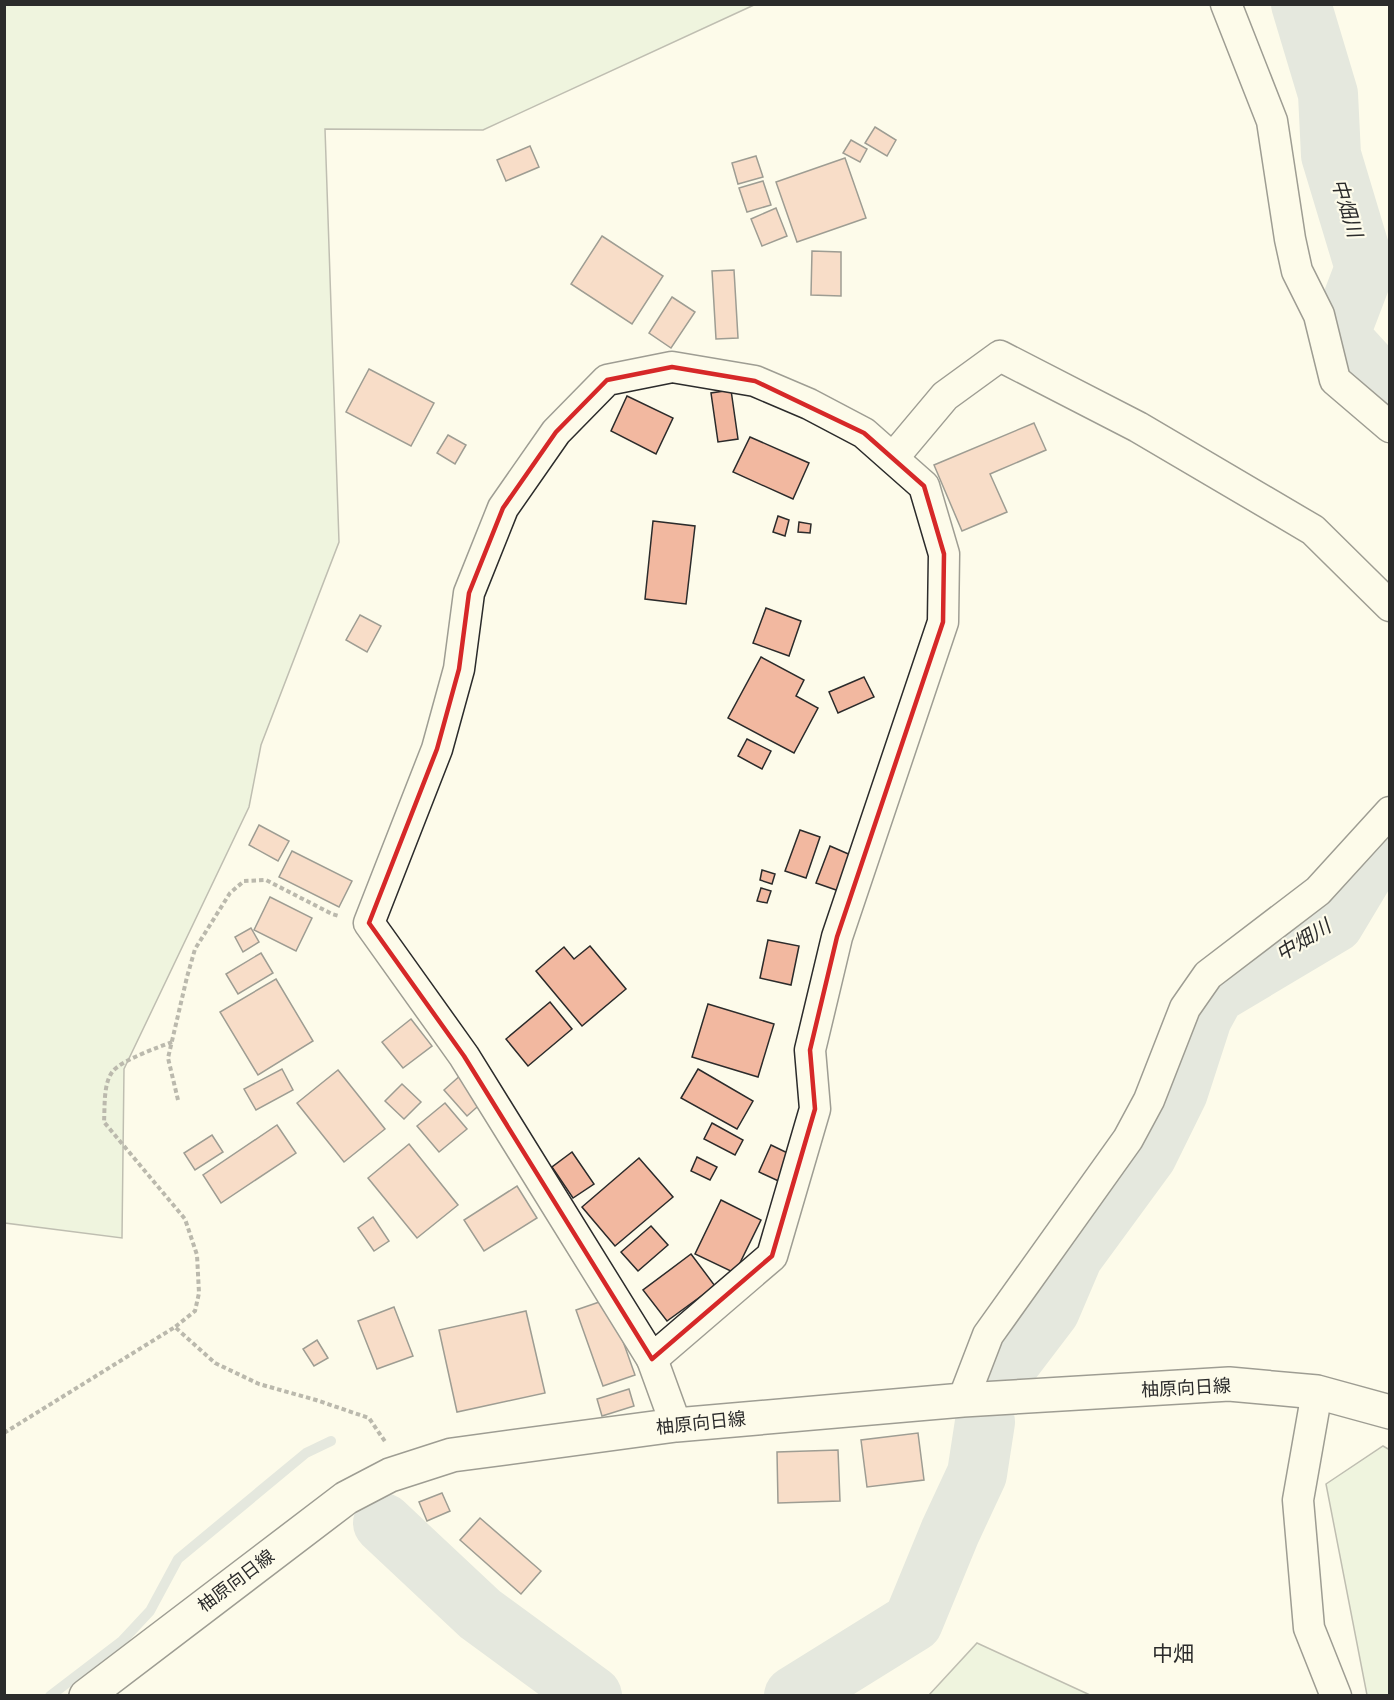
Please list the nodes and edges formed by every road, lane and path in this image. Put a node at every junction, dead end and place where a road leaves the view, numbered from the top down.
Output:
1 (1226, 4) edge
2 (1389, 427) edge
3 (893, 458) junction
4 (1389, 606) edge
5 (1389, 812) edge
6 (369, 923) junction
7 (173, 1041) junction
8 (178, 1100) dead end
9 (174, 1327) junction
10 (652, 1359) junction
11 (1317, 1392) junction
12 (963, 1400) junction
13 (1389, 1412) edge
14 (676, 1425) junction
15 (4, 1433) edge
16 (406, 1470) junction
17 (86, 1695) edge
18 (1336, 1695) edge

1 - 2 street
3 - 4 street
3 - 6 street
3 - 10 street
5 - 12 street
6 - 7 path
6 - 10 street
7 - 8 path
7 - 9 path
9 - 15 path
9 - 16 path
10 - 14 street
11 - 12 main road, 柚原向日線
11 - 13 main road, 柚原向日線
11 - 18 street
12 - 14 main road, 柚原向日線
14 - 16 main road, 柚原向日線
16 - 17 main road, 柚原向日線

